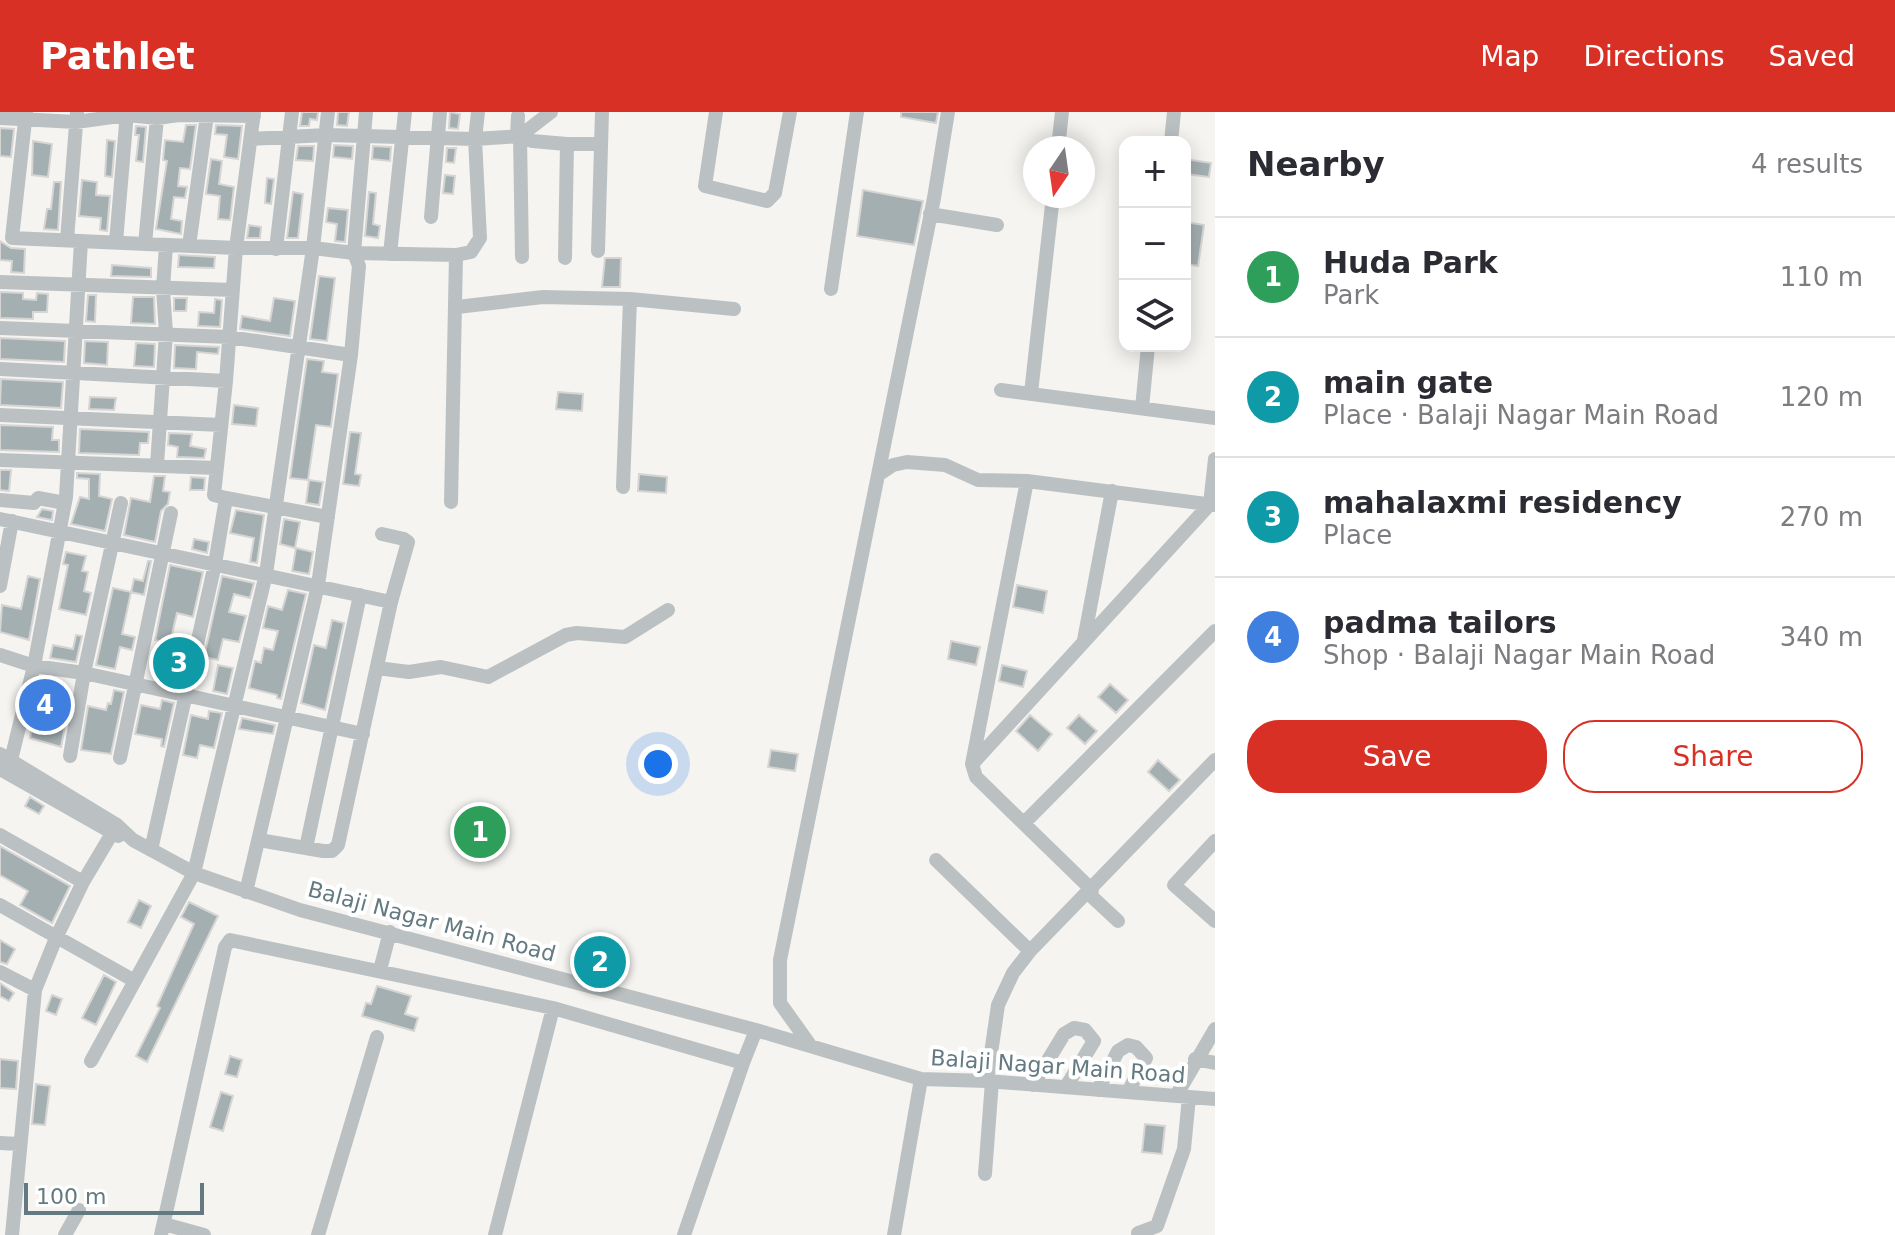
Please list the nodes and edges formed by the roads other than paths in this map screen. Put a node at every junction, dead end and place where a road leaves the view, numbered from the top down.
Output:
1 (292, 112) edge
2 (328, 112) edge
3 (366, 112) edge
4 (405, 112) edge
5 (440, 112) edge
6 (478, 112) edge
7 (602, 112) edge
8 (716, 112) edge
9 (790, 112) edge
10 (857, 112) edge
11 (948, 112) edge
12 (1062, 112) edge
13 (1174, 112) edge
14 (127, 113) edge
15 (228, 113) edge
16 (179, 114) edge
17 (254, 114) edge
18 (207, 115) junction
19 (542, 115) edge
20 (25, 116) edge
21 (518, 116) dead end
22 (77, 117) edge
23 (0, 118) edge
24 (157, 118) junction
25 (326, 135) junction
26 (364, 136) junction
27 (403, 136) junction
28 (518, 136) junction
29 (1059, 136) edge
30 (1172, 136) edge
31 (289, 137) junction
32 (437, 137) junction
33 (251, 139) junction
34 (475, 139) junction
35 (567, 144) junction
36 (601, 144) junction
37 (1052, 208) edge
38 (930, 214) junction
39 (431, 217) dead end
40 (997, 225) dead end
41 (74, 241) junction
42 (116, 242) junction
43 (145, 244) junction
44 (166, 245) junction
45 (189, 246) junction
46 (236, 248) junction
47 (313, 248) junction
48 (276, 249) junction
49 (598, 251) dead end
50 (354, 253) junction
51 (390, 254) junction
52 (456, 255) junction
53 (522, 257) dead end
54 (565, 258) dead end
55 (0, 282) edge
56 (77, 286) junction
57 (163, 289) junction
58 (831, 289) dead end
59 (233, 290) junction
60 (630, 299) junction
61 (457, 307) junction
62 (734, 309) dead end
63 (0, 328) edge
64 (75, 330) junction
65 (166, 333) junction
66 (229, 337) junction
67 (299, 349) junction
68 (1147, 352) edge
69 (351, 355) junction
70 (0, 369) edge
71 (72, 375) junction
72 (164, 377) junction
73 (226, 381) junction
74 (1001, 390) dead end
75 (1031, 393) junction
76 (1142, 408) junction
77 (0, 415) edge
78 (70, 418) junction
79 (1215, 418) edge
80 (161, 422) junction
81 (221, 425) junction
82 (1215, 459) edge
83 (0, 460) edge
84 (69, 463) junction
85 (157, 465) junction
86 (216, 468) junction
87 (878, 475) junction
88 (1027, 481) junction
89 (623, 487) dead end
90 (1112, 491) junction
91 (226, 498) junction
92 (0, 500) edge
93 (451, 502) dead end
94 (65, 503) junction
95 (121, 503) dead end
96 (1212, 505) edge
97 (276, 507) junction
98 (171, 513) dead end
99 (328, 517) junction
100 (6, 520) edge
101 (60, 531) junction
102 (382, 534) dead end
103 (114, 542) junction
104 (165, 552) junction
105 (215, 564) junction
106 (266, 574) junction
107 (318, 585) junction
108 (0, 586) edge
109 (360, 595) junction
110 (391, 602) junction
111 (668, 610) dead end
112 (1215, 631) edge
113 (1084, 640) junction
114 (1203, 643) junction
115 (1215, 654) edge
116 (0, 655) edge
117 (34, 666) junction
118 (377, 668) junction
119 (84, 673) junction
120 (136, 684) junction
121 (185, 695) junction
122 (233, 706) junction
123 (285, 717) junction
124 (331, 727) junction
125 (363, 734) junction
126 (70, 756) dead end
127 (120, 758) dead end
128 (1215, 760) edge
129 (4, 761) edge
130 (972, 764) junction
131 (1024, 823) junction
132 (114, 830) junction
133 (0, 835) edge
134 (259, 840) junction
135 (1215, 841) edge
136 (306, 848) junction
137 (151, 850) junction
138 (936, 860) dead end
139 (194, 873) junction
140 (83, 882) junction
141 (1090, 891) junction
142 (246, 892) junction
143 (0, 905) edge
144 (1118, 921) dead end
145 (1215, 921) edge
146 (390, 932) junction
147 (56, 938) junction
148 (1030, 951) junction
149 (380, 970) junction
150 (0, 972) edge
151 (133, 980) junction
152 (35, 990) junction
153 (553, 1008) junction
154 (1215, 1029) edge
155 (756, 1030) junction
156 (377, 1037) dead end
157 (810, 1045) junction
158 (1195, 1059) junction
159 (91, 1061) dead end
160 (743, 1063) junction
161 (1215, 1063) edge
162 (921, 1079) junction
163 (990, 1081) junction
164 (1033, 1085) junction
165 (1066, 1087) junction
166 (1098, 1090) junction
167 (1128, 1092) junction
168 (1183, 1096) junction
169 (1215, 1099) edge
170 (0, 1143) edge
171 (19, 1144) junction
172 (985, 1174) dead end
173 (79, 1210) dead end
174 (162, 1229) edge
175 (1138, 1233) dead end
176 (12, 1235) edge
177 (65, 1235) edge
178 (204, 1235) edge
179 (318, 1235) edge
180 (495, 1235) edge
181 (684, 1235) edge
182 (894, 1235) edge

1 - 31 street
2 - 25 street
3 - 26 street
4 - 27 street
5 - 32 street
6 - 34 street
7 - 36 street
8 - 9 street
10 - 58 street
11 - 38 street
12 - 29 street
13 - 30 street
14 - 22 street
14 - 24 street
14 - 42 street
15 - 17 street
15 - 18 street
16 - 18 street
16 - 24 street
17 - 33 street
18 - 45 street
19 - 28 street
20 - 22 street
20 - 23 street
20 - 41 street
21 - 28 street
22 - 41 street
24 - 43 street
25 - 26 street
25 - 31 street
25 - 47 street
26 - 27 street
26 - 50 street
27 - 32 street
27 - 51 street
28 - 34 street
28 - 35 street
28 - 53 street
31 - 33 street
31 - 48 street
32 - 34 street
32 - 39 street
33 - 46 street
34 - 52 street
35 - 36 street
35 - 54 street
36 - 49 street
37 - 75 street
38 - 40 street
38 - 87 street
41 - 42 street
41 - 56 street
42 - 43 street
43 - 44 street
44 - 45 street
44 - 57 street
45 - 46 street
46 - 48 street
46 - 59 street
47 - 48 street
47 - 50 street
47 - 67 street
50 - 51 street
50 - 69 street
51 - 52 street
52 - 61 street
55 - 56 street
56 - 57 street
56 - 64 street
57 - 59 street
57 - 65 street
59 - 66 street
60 - 61 street
60 - 62 street
60 - 89 street
61 - 93 street
63 - 64 street
64 - 65 street
64 - 71 street
65 - 66 street
65 - 72 street
66 - 67 street
66 - 73 street
67 - 69 street
67 - 97 street
68 - 76 street
69 - 99 street
70 - 71 street
71 - 72 street
71 - 78 street
72 - 73 street
72 - 80 street
73 - 81 street
74 - 75 street
75 - 76 street
76 - 79 street
77 - 78 street
78 - 80 street
78 - 84 street
80 - 81 street
80 - 85 street
81 - 86 street
82 - 96 street
83 - 84 street
84 - 85 street
84 - 94 street
85 - 86 street
86 - 91 street
87 - 88 street
87 - 157 street
88 - 90 street
88 - 130 street
90 - 96 street
90 - 113 street
91 - 97 street
91 - 105 street
92 - 94 street
94 - 101 street
95 - 103 street
96 - 113 street
97 - 99 street
97 - 106 street
98 - 104 street
99 - 107 street
100 - 101 street
100 - 108 street
101 - 103 street
101 - 117 street
102 - 110 street
103 - 104 street
103 - 119 street
104 - 105 street
104 - 120 street
105 - 106 street
105 - 121 street
106 - 107 street
106 - 122 street
107 - 109 street
107 - 123 street
109 - 110 street
109 - 124 street
110 - 118 street
111 - 118 street
112 - 114 street
113 - 130 street
114 - 115 street
114 - 131 street
116 - 117 street
117 - 119 street
117 - 129 street
118 - 125 street
119 - 120 street
119 - 126 street
120 - 121 street
120 - 127 street
121 - 122 street
121 - 137 street
122 - 123 street
122 - 139 street
123 - 124 street
123 - 134 street
124 - 125 street
124 - 136 street
125 - 136 street
128 - 141 street
129 - 132 street, Balaji Nagar Main Road
130 - 131 street
131 - 141 street
132 - 137 street, Balaji Nagar Main Road
132 - 140 street
133 - 140 street
134 - 136 street
134 - 142 street
135 - 145 street
137 - 139 street, Balaji Nagar Main Road
138 - 148 street
139 - 142 street, Balaji Nagar Main Road
139 - 151 street
140 - 147 street
141 - 144 street
141 - 148 street
142 - 146 street, Balaji Nagar Main Road
143 - 147 street
146 - 149 street
146 - 155 street, Balaji Nagar Main Road
147 - 151 street
147 - 152 street
148 - 163 street
149 - 153 street
149 - 174 street
150 - 152 street
151 - 159 street
152 - 171 street
153 - 160 street
153 - 180 street
154 - 158 street
155 - 157 street, Balaji Nagar Main Road
155 - 160 street
156 - 179 street
157 - 162 street, Balaji Nagar Main Road
158 - 161 street
158 - 168 street
160 - 181 street
162 - 163 street, Balaji Nagar Main Road
162 - 182 street
163 - 164 street, Balaji Nagar Main Road
163 - 172 street
164 - 165 street, Balaji Nagar Main Road
164 - 165 street
165 - 166 street, Balaji Nagar Main Road
166 - 167 street, Balaji Nagar Main Road
166 - 167 street
167 - 168 street, Balaji Nagar Main Road
168 - 169 street, Balaji Nagar Main Road
168 - 175 street
170 - 171 street
171 - 176 street
173 - 177 street
174 - 178 street

